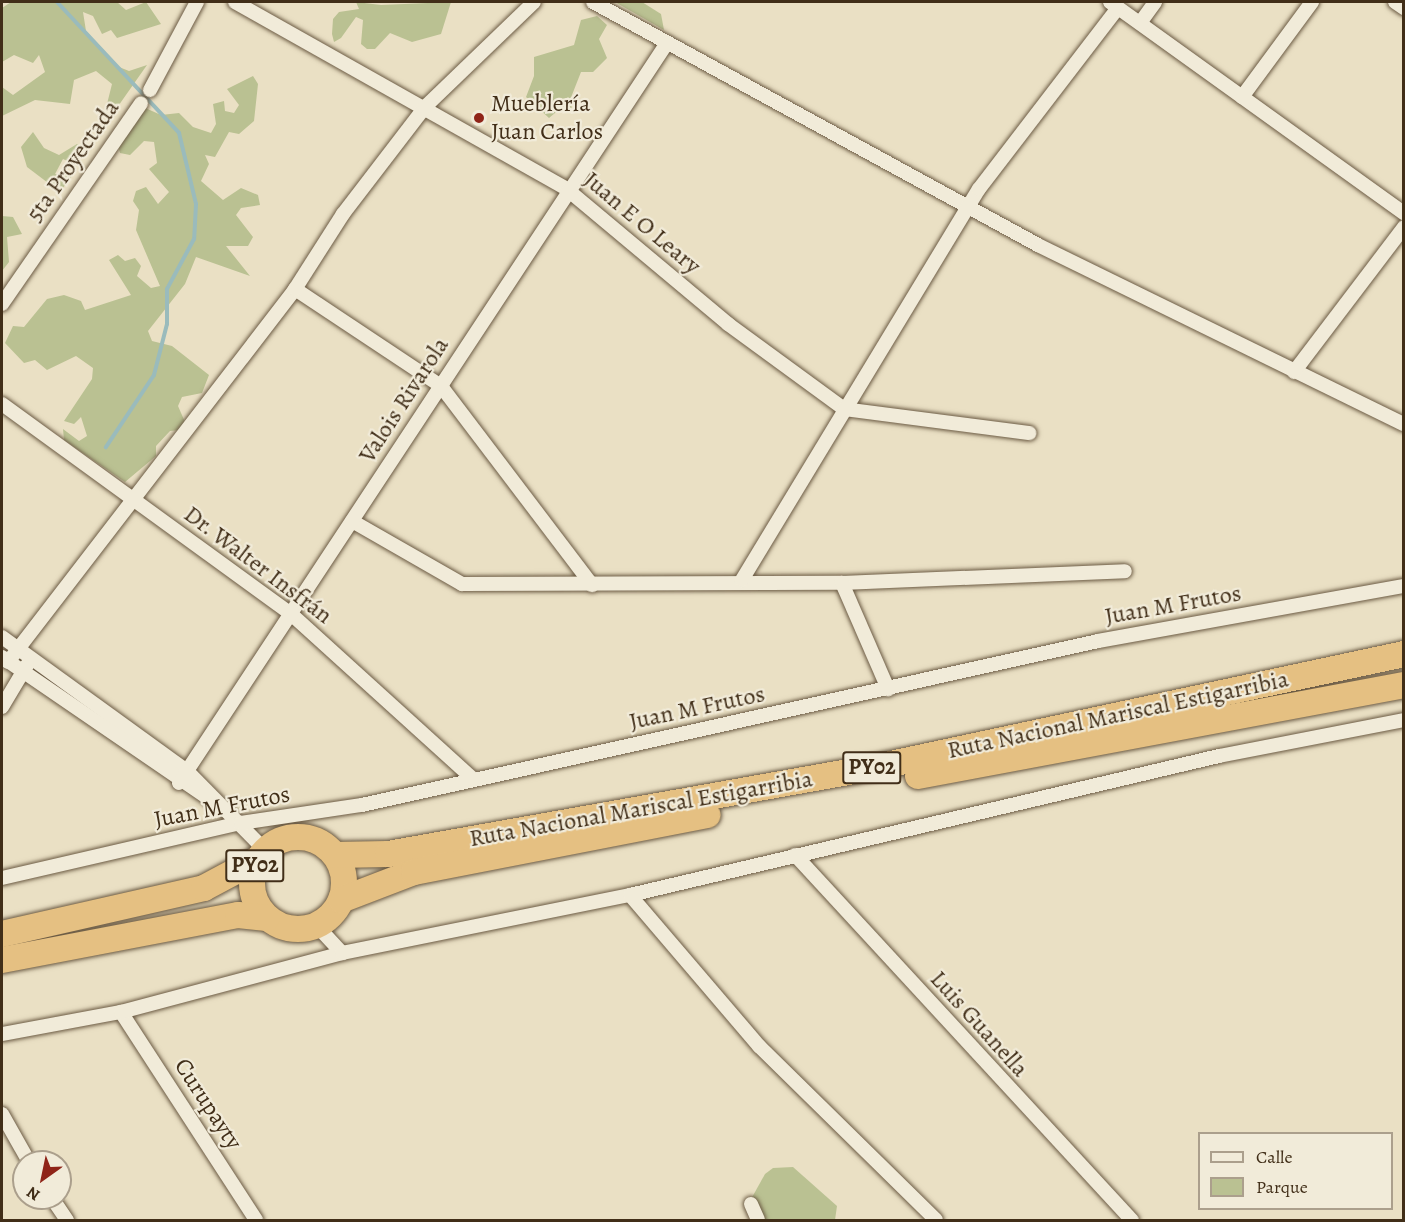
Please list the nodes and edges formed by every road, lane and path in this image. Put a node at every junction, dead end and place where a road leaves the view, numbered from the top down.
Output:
1 (197, 2) edge
2 (235, 2) edge
3 (534, 2) edge
4 (592, 2) edge
5 (1155, 2) edge
6 (1312, 2) edge
7 (1395, 2) edge
8 (1114, 5) edge
9 (1404, 8) edge
10 (1140, 24) junction
11 (667, 43) junction
12 (150, 90) dead end
13 (1242, 97) junction
14 (141, 103) dead end
15 (425, 107) junction
16 (568, 190) junction
17 (970, 208) junction
18 (1404, 213) edge
19 (1404, 227) edge
20 (295, 289) junction
21 (2, 304) edge
22 (1294, 372) junction
23 (441, 386) junction
24 (2, 404) edge
25 (844, 409) junction
26 (1404, 424) edge
27 (1029, 433) dead end
28 (133, 499) junction
29 (352, 521) junction
30 (1125, 571) dead end
31 (742, 580) junction
32 (842, 583) junction
33 (592, 585) junction
34 (1404, 586) edge
35 (290, 613) junction
36 (2, 637) edge
37 (18, 649) junction
38 (1404, 654) edge
39 (31, 658) junction
40 (5, 659) edge
41 (23, 672) junction
42 (1404, 685) edge
43 (888, 689) junction
44 (2, 707) edge
45 (1404, 720) edge
46 (183, 777) junction
47 (473, 779) junction
48 (241, 823) junction
49 (261, 855) junction
50 (335, 855) junction
51 (795, 855) junction
52 (2, 878) edge
53 (630, 895) junction
54 (341, 900) junction
55 (267, 918) junction
56 (317, 926) junction
57 (2, 934) edge
58 (342, 953) junction
59 (2, 960) edge
60 (121, 1012) junction
61 (2, 1034) edge
62 (2, 1114) edge
63 (22, 1150) edge
64 (751, 1204) dead end
65 (256, 1221) edge
66 (758, 1221) edge
67 (936, 1221) edge
68 (1132, 1221) edge

1 - 12 street, 5ta Proyectada
2 - 15 street, Juan E O Leary
3 - 15 street
4 - 11 street
5 - 10 street
6 - 13 street
7 - 9 street
8 - 10 street
8 - 17 street
10 - 13 street
11 - 16 street, Valois Rivarola
11 - 17 street
13 - 18 street
14 - 21 street, 5ta Proyectada
15 - 16 street, Juan E O Leary
15 - 20 street
16 - 23 street, Valois Rivarola
16 - 25 street, Juan E O Leary
17 - 22 street
17 - 25 street
19 - 22 street
20 - 23 street
20 - 28 street
22 - 26 street
23 - 29 street, Valois Rivarola
23 - 33 street
24 - 28 street, Dr. Walter Insfrán
25 - 27 street, Juan E O Leary
25 - 31 street
28 - 35 street, Dr. Walter Insfrán
28 - 37 street
29 - 33 street
29 - 35 street, Valois Rivarola
30 - 32 street
31 - 32 street
31 - 33 street
32 - 43 street
34 - 43 street, Juan M Frutos
35 - 46 street, Valois Rivarola
35 - 47 street, Dr. Walter Insfrán
36 - 37 street
37 - 39 street
37 - 40 street
38 - 50 highway, Ruta Nacional Mariscal Estigarribia / PY02
39 - 41 street
39 - 46 street
40 - 41 street
41 - 44 street
41 - 46 street
42 - 54 highway, Ruta Nacional Mariscal Estigarribia / PY02
43 - 47 street, Juan M Frutos
45 - 51 street
46 - 48 street
47 - 48 street, Juan M Frutos
48 - 49 street
48 - 52 street, Juan M Frutos
49 - 50 highway, PY02
49 - 55 highway, PY02
49 - 57 highway, PY02
50 - 54 highway
51 - 53 street
51 - 68 street, Luis Guanella
53 - 58 street
53 - 67 street
54 - 56 highway, PY02
55 - 56 highway, PY02
55 - 59 highway, PY02
56 - 58 street
58 - 60 street
60 - 61 street
60 - 65 street, Curupayty
62 - 63 street
64 - 66 street

